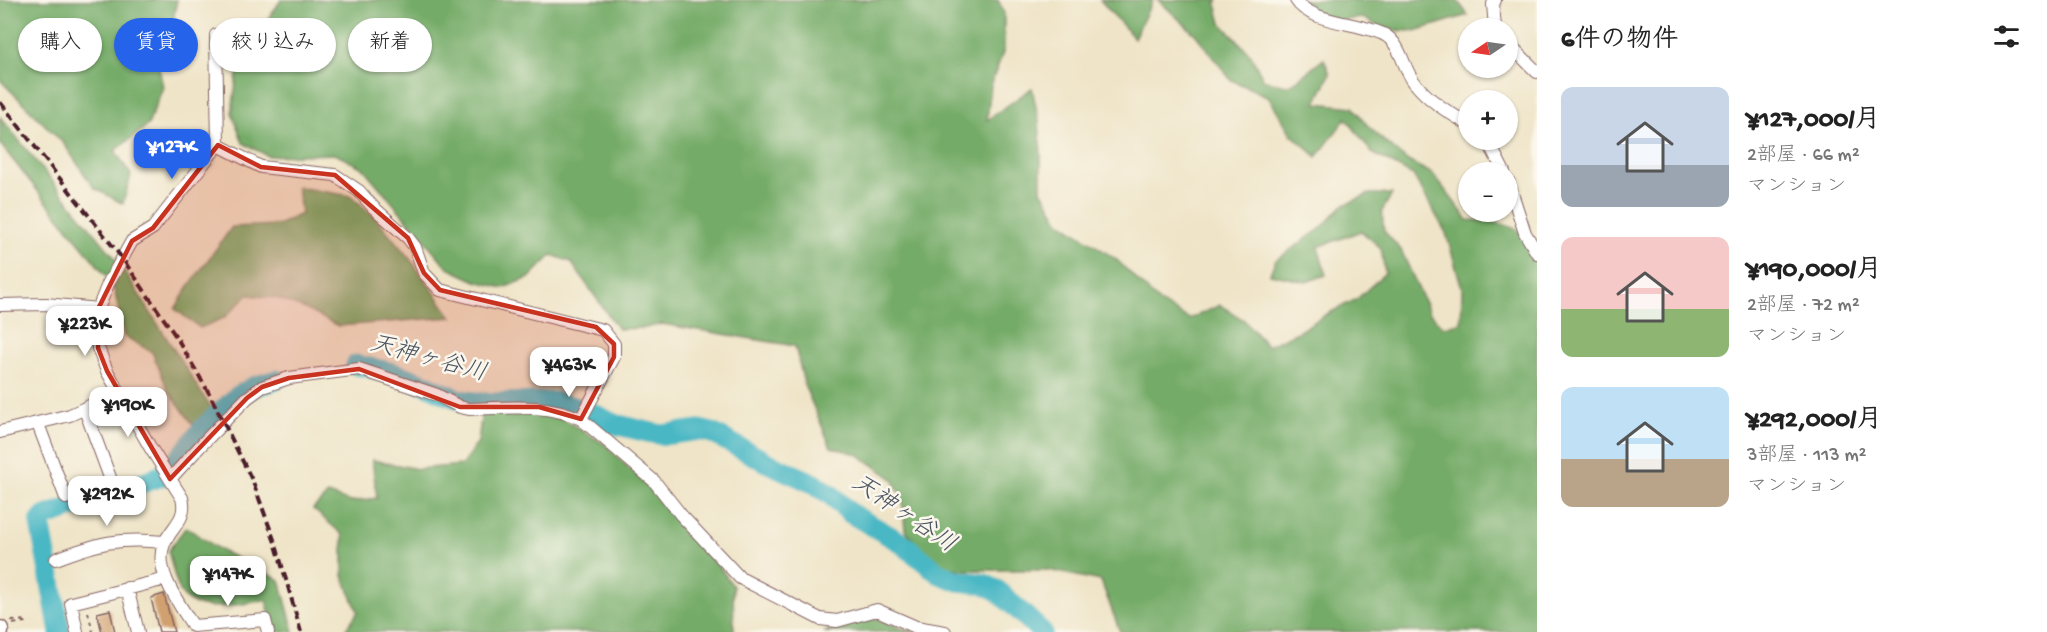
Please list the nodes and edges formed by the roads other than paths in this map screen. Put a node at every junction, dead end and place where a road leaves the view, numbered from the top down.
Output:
1 (1296, 0) edge
2 (1495, 0) edge
3 (1494, 18) edge
4 (1518, 53) edge
5 (217, 72) edge
6 (1537, 72) edge
7 (1458, 118) edge
8 (218, 145) junction
9 (1518, 212) edge
10 (1537, 253) edge
11 (0, 305) edge
12 (98, 309) junction
13 (120, 392) junction
14 (85, 410) junction
15 (584, 414) junction
16 (38, 424) junction
17 (0, 432) edge
18 (168, 475) junction
19 (112, 483) dead end
20 (66, 498) dead end
21 (165, 542) junction
22 (56, 559) dead end
23 (166, 579) junction
24 (127, 588) junction
25 (194, 629) edge
26 (77, 632) edge
27 (138, 632) edge
28 (268, 632) edge
29 (945, 632) edge

1 - 7 street
2 - 3 street
4 - 6 street
5 - 8 street
8 - 12 street
8 - 15 street
9 - 10 street
11 - 12 street
12 - 13 street
13 - 14 street
13 - 18 street
14 - 16 street
14 - 19 street
15 - 18 street
15 - 29 street
16 - 17 street
16 - 20 street
18 - 21 street
21 - 22 street
21 - 23 street
23 - 24 street
23 - 25 street
24 - 26 street
24 - 27 street
25 - 28 street

